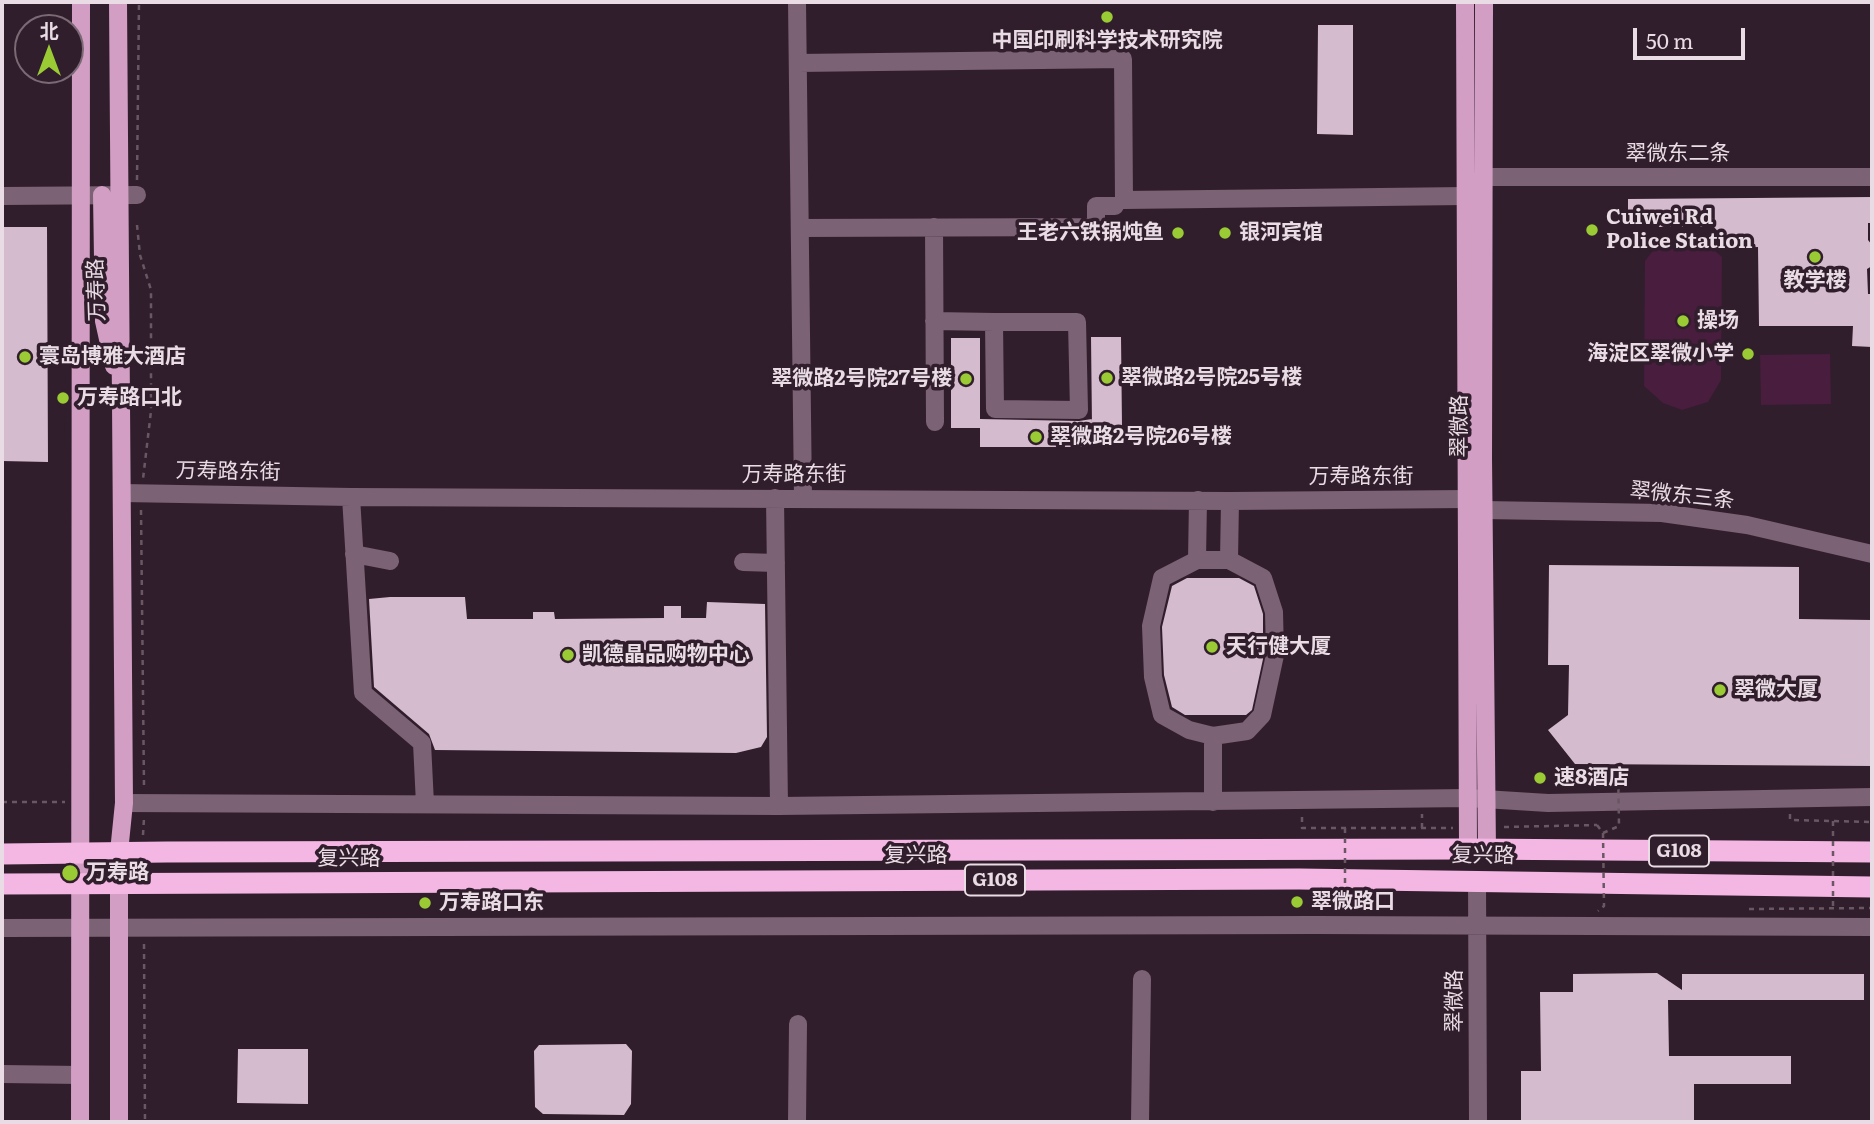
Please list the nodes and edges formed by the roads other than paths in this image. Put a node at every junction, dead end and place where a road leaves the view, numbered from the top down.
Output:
1 (81, 2) edge
2 (118, 2) edge
3 (797, 2) edge
4 (1465, 2) edge
5 (1484, 2) edge
6 (798, 63) junction
7 (1484, 177) junction
8 (1872, 177) edge
9 (80, 195) junction
10 (110, 195) junction
11 (137, 195) road end
12 (2, 196) edge
13 (1465, 196) junction
14 (1115, 206) dead end
15 (800, 228) junction
16 (934, 228) junction
17 (934, 321) junction
18 (994, 322) junction
19 (935, 422) dead end
20 (123, 493) junction
21 (351, 497) junction
22 (775, 498) junction
23 (803, 498) junction
24 (1466, 499) junction
25 (1198, 500) junction
26 (1230, 501) junction
27 (1484, 510) junction
28 (354, 554) junction
29 (1872, 554) edge
30 (1197, 560) junction
31 (1229, 560) junction
32 (390, 561) dead end
33 (743, 562) dead end
34 (776, 563) junction
35 (1213, 736) junction
36 (1872, 797) edge
37 (1477, 799) junction
38 (1213, 802) junction
39 (124, 803) junction
40 (425, 804) junction
41 (779, 806) junction
42 (1478, 850) junction
43 (119, 852) junction
44 (1872, 852) edge
45 (80, 853) junction
46 (2, 854) edge
47 (1477, 880) junction
48 (2, 884) edge
49 (80, 884) junction
50 (118, 884) junction
51 (1872, 887) edge
52 (1477, 925) junction
53 (81, 926) junction
54 (118, 926) junction
55 (1872, 927) edge
56 (2, 928) edge
57 (1142, 979) dead end
58 (798, 1024) dead end
59 (2, 1074) edge
60 (80, 1075) junction
61 (80, 1122) edge
62 (118, 1122) edge
63 (797, 1122) edge
64 (1140, 1122) edge
65 (1478, 1122) edge

1 - 9 main road, 万寿路
2 - 10 main road
3 - 6 street
4 - 13 main road, 翠微路
5 - 7 main road, 翠微路
6 - 13 street
6 - 15 street
7 - 8 street, 翠微东二条
7 - 27 main road, 翠微路
9 - 10 street
9 - 12 street
9 - 45 main road, 万寿路
10 - 11 street
10 - 20 main road
13 - 24 main road, 翠微路
14 - 16 street
15 - 16 street
15 - 23 street
16 - 17 street
17 - 18 street
17 - 19 street
18 - 18 street
20 - 21 street, 万寿路东街
20 - 39 main road
21 - 22 street, 万寿路东街
21 - 28 street
22 - 23 street, 万寿路东街
22 - 34 street
23 - 25 street, 万寿路东街
24 - 26 street, 万寿路东街
24 - 37 main road, 翠微路
25 - 26 street, 万寿路东街
25 - 30 street
26 - 31 street
27 - 29 street, 翠微东三条
27 - 37 main road, 翠微路
28 - 32 street
28 - 40 street
30 - 31 street
30 - 35 street
31 - 35 street
33 - 34 street
34 - 41 street
35 - 38 street
36 - 37 street
37 - 38 street
37 - 42 main road, 翠微路
38 - 41 street
39 - 40 street
39 - 43 main road
40 - 41 street
42 - 43 highway, 复兴路 / G108
42 - 44 highway, 复兴路 / G108
43 - 45 highway, 复兴路 / G108
43 - 50 main road
45 - 46 highway, 复兴路 / G108
45 - 49 main road, 万寿路
47 - 50 highway, 复兴路 / G108
47 - 51 highway, 复兴路 / G108
47 - 52 street, 翠微路
48 - 49 highway, 复兴路 / G108
49 - 50 highway, 复兴路 / G108
49 - 53 main road, 万寿路
50 - 54 main road
52 - 54 street
52 - 55 street
52 - 65 street, 翠微路
53 - 54 street
53 - 56 street
53 - 60 main road, 万寿路
54 - 62 main road
57 - 64 street
58 - 63 street
59 - 60 street
60 - 61 main road, 万寿路

